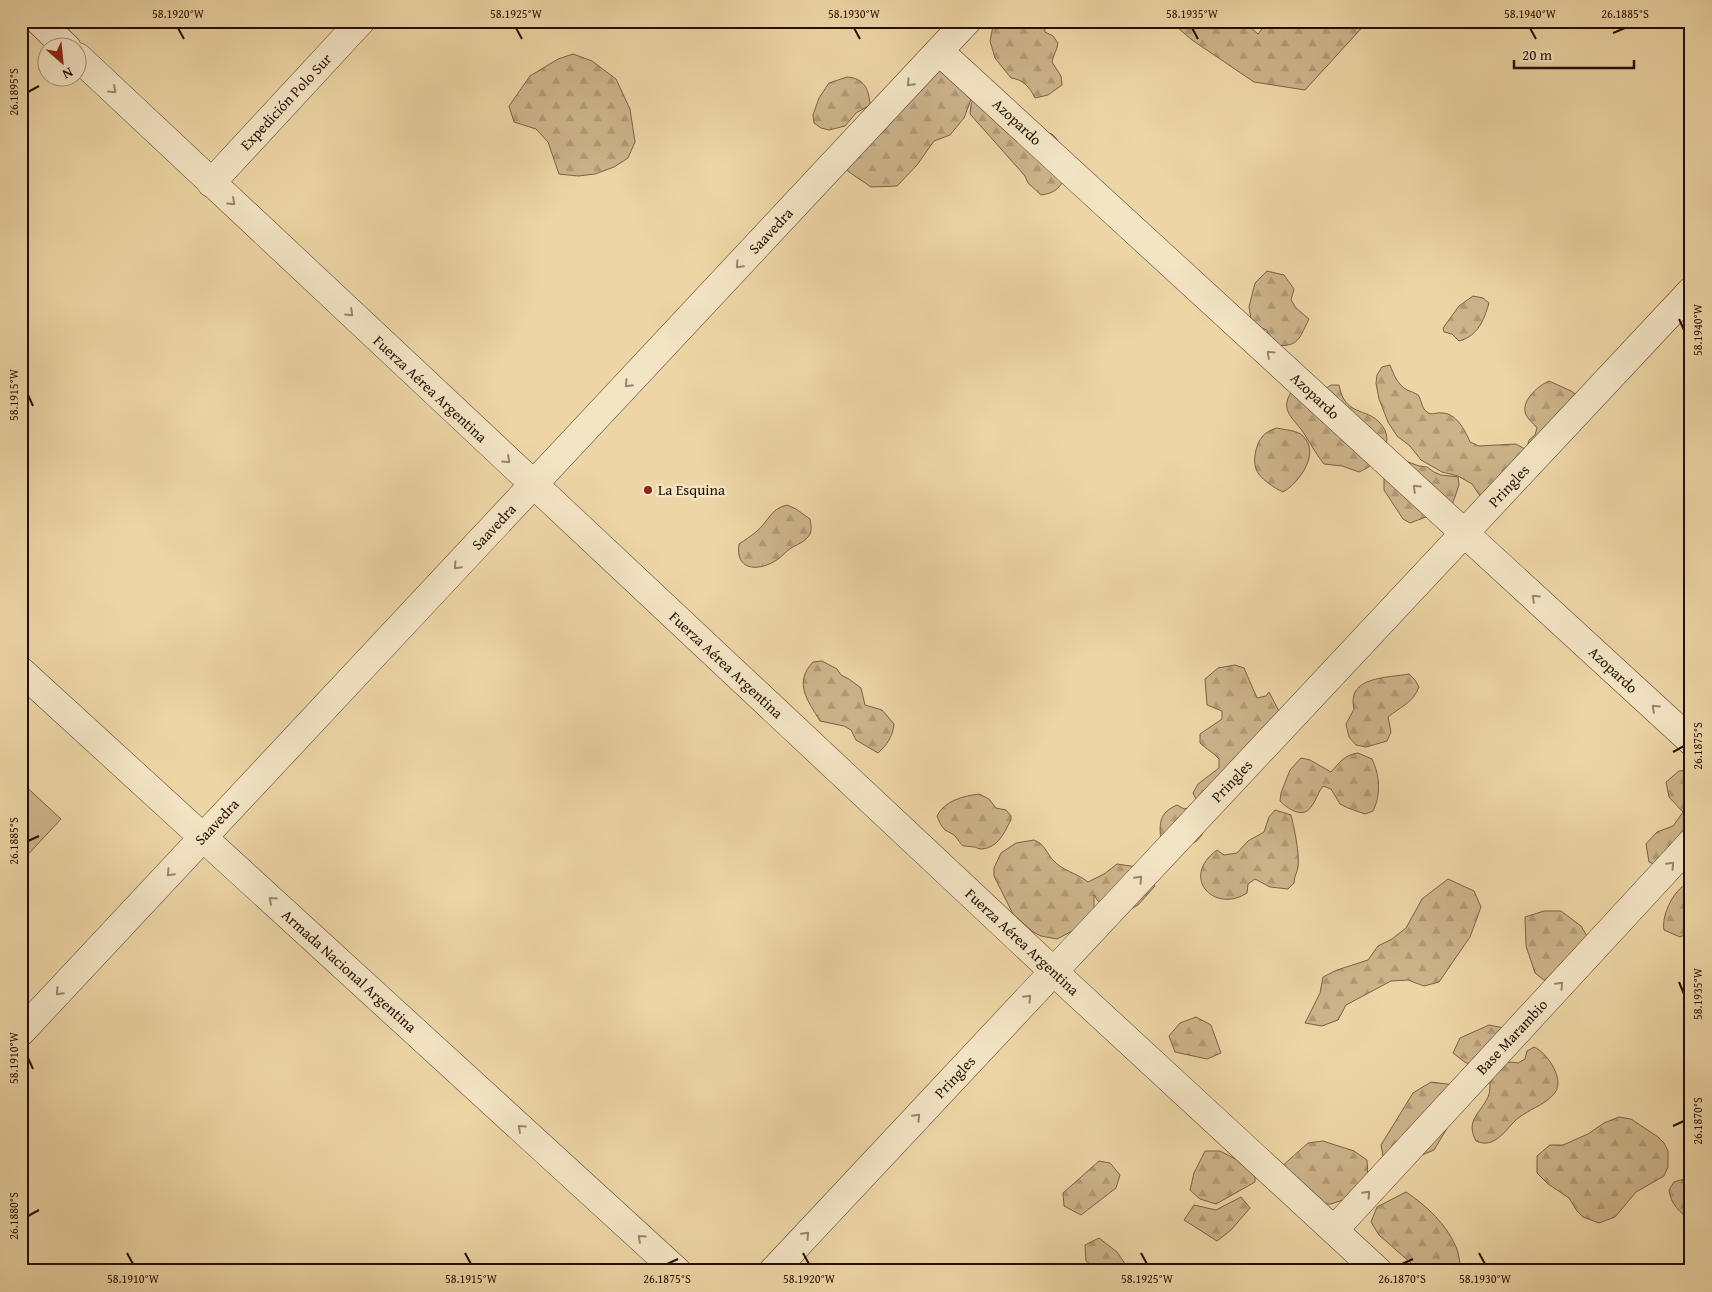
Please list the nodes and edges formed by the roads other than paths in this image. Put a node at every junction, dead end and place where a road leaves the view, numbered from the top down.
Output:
1 (39, 21) edge
2 (361, 21) edge
3 (967, 21) edge
4 (57, 38) edge
5 (939, 51) junction
6 (88, 66) edge
7 (212, 183) junction
8 (1691, 292) edge
9 (533, 485) junction
10 (1465, 533) junction
11 (21, 671) edge
12 (1691, 741) edge
13 (203, 837) junction
14 (1691, 843) edge
15 (1053, 971) junction
16 (21, 1032) edge
17 (1334, 1230) junction
18 (677, 1271) edge
19 (773, 1271) edge
20 (1378, 1271) edge

1 - 4 street
2 - 7 street, Expedición Polo Sur
3 - 5 street, Saavedra
5 -> 9 street, Saavedra
10 -> 5 street, Azopardo
6 -> 7 street, Fuerza Aérea Argentina
7 -> 9 street, Fuerza Aérea Argentina
8 - 10 street, Pringles
9 -> 13 street, Saavedra
9 - 15 street, Fuerza Aérea Argentina
12 -> 10 street, Azopardo
15 -> 10 street, Pringles
11 - 13 street, Armada Nacional Argentina
13 -> 16 street, Saavedra
18 -> 13 street, Armada Nacional Argentina
17 -> 14 street, Base Marambio
15 - 17 street, Fuerza Aérea Argentina
19 -> 15 street, Pringles
17 - 20 street, Fuerza Aérea Argentina

